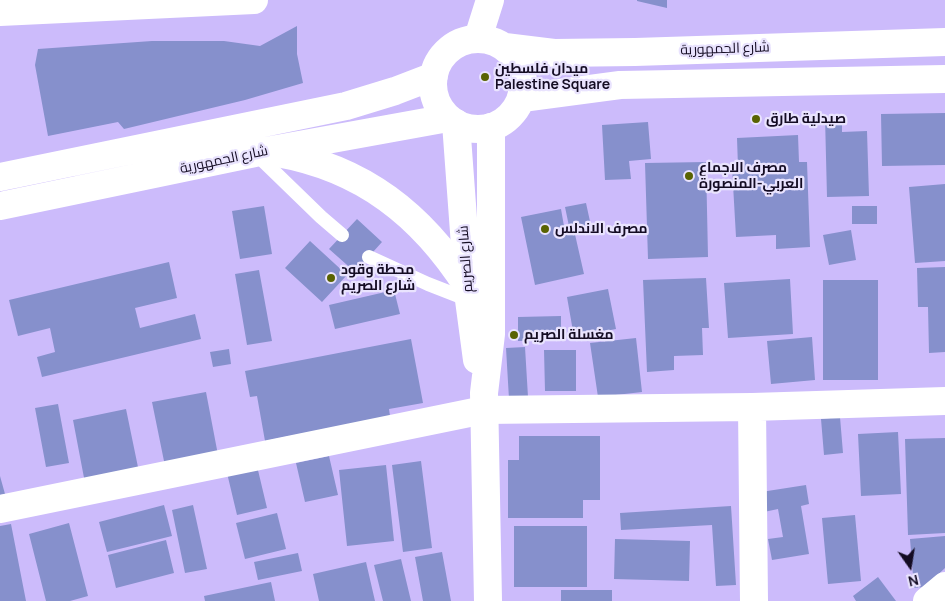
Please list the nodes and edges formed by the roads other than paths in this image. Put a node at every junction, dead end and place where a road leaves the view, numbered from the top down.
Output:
1 (254, 0) edge
2 (490, 0) edge
3 (0, 12) edge
4 (478, 38) junction
5 (945, 42) edge
6 (505, 47) junction
7 (434, 76) junction
8 (945, 79) edge
9 (522, 98) junction
10 (452, 121) junction
11 (491, 127) junction
12 (260, 152) junction
13 (0, 177) edge
14 (0, 206) edge
15 (342, 235) dead end
16 (369, 257) dead end
17 (468, 294) junction
18 (945, 401) edge
19 (484, 402) junction
20 (752, 407) junction
21 (0, 509) edge
22 (945, 586) edge
23 (488, 601) edge
24 (754, 601) edge
25 (927, 601) edge

1 - 3 main road
2 - 4 main road
4 - 6 main road
4 - 7 main road
5 - 6 main road, شارع الجمهورية
6 - 9 main road
7 - 10 main road
7 - 13 main road, شارع الجمهورية
8 - 9 main road
9 - 11 main road
10 - 11 main road
10 - 12 main road, شارع الجمهورية
10 - 17 main road, شارع الصريم
11 - 19 main road, شارع الصريم
12 - 14 main road, شارع الجمهورية
12 - 15 lane
12 - 17 main road
16 - 17 lane
17 - 19 main road, شارع الصريم
18 - 20 main road
19 - 20 main road
19 - 21 main road
19 - 23 main road, شارع الصريم
20 - 24 main road
22 - 25 main road

